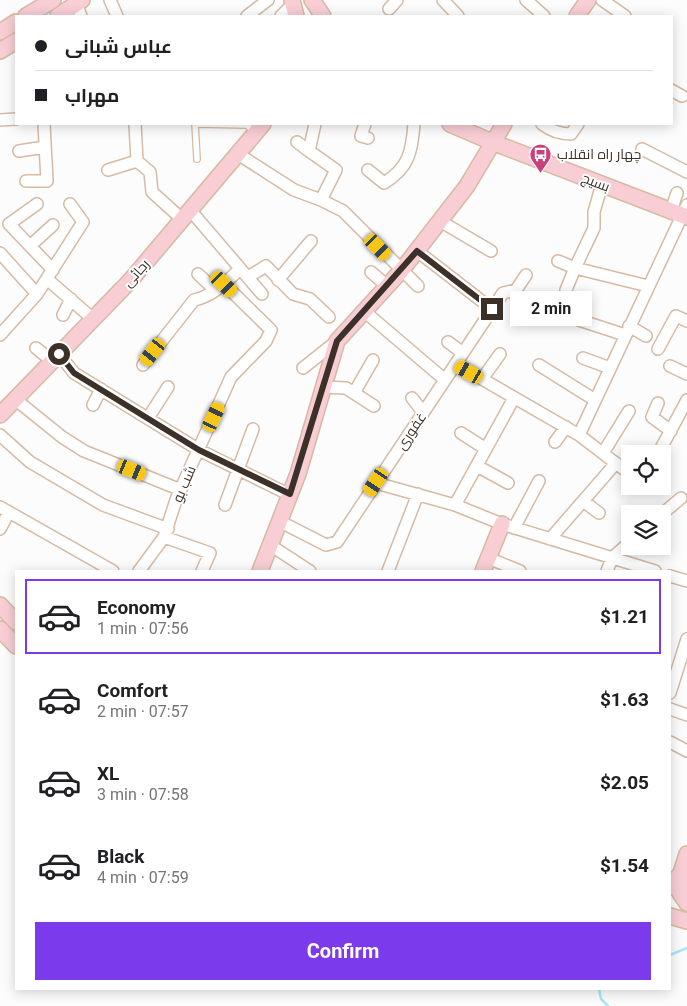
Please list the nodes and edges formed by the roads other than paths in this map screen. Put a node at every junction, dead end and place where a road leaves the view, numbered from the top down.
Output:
1 (53, 0) edge
2 (110, 0) edge
3 (443, 0) edge
4 (526, 0) edge
5 (588, 0) edge
6 (602, 0) edge
7 (265, 1) edge
8 (314, 1) edge
9 (80, 6) edge
10 (293, 7) edge
11 (28, 15) edge
12 (60, 15) edge
13 (117, 15) edge
14 (248, 15) edge
15 (282, 15) edge
16 (322, 15) edge
17 (457, 15) edge
18 (543, 15) edge
19 (578, 15) edge
20 (624, 15) edge
21 (15, 23) edge
22 (0, 32) edge
23 (15, 42) edge
24 (0, 50) edge
25 (673, 91) edge
26 (682, 96) dead end
27 (15, 119) edge
28 (0, 120) edge
29 (44, 125) edge
30 (134, 125) edge
31 (195, 125) edge
32 (247, 125) edge
33 (315, 125) edge
34 (365, 125) edge
35 (414, 125) edge
36 (455, 125) edge
37 (503, 125) edge
38 (544, 125) edge
39 (577, 125) edge
40 (469, 128) edge
41 (259, 129) edge
42 (368, 138) dead end
43 (297, 142) dead end
44 (492, 142) junction
45 (45, 147) junction
46 (642, 149) dead end
47 (19, 151) dead end
48 (309, 151) junction
49 (238, 154) junction
50 (198, 159) dead end
51 (137, 161) junction
52 (108, 170) dead end
53 (368, 170) dead end
54 (687, 172) edge
55 (26, 181) dead end
56 (602, 184) junction
57 (676, 193) dead end
58 (321, 200) junction
59 (37, 204) dead end
60 (70, 204) dead end
61 (682, 212) edge
62 (187, 215) junction
63 (440, 221) junction
64 (53, 225) dead end
65 (311, 242) dead end
66 (30, 246) junction
67 (417, 251) junction
68 (491, 251) dead end
69 (0, 253) edge
70 (558, 261) dead end
71 (575, 268) junction
72 (401, 271) junction
73 (371, 272) dead end
74 (244, 273) junction
75 (50, 274) junction
76 (198, 274) dead end
77 (526, 275) dead end
78 (278, 280) junction
79 (387, 286) junction
80 (418, 286) dead end
81 (648, 286) junction
82 (220, 287) junction
83 (566, 290) dead end
84 (37, 294) junction
85 (262, 294) dead end
86 (71, 299) junction
87 (492, 309) junction
88 (364, 311) junction
89 (63, 315) dead end
90 (329, 317) dead end
91 (93, 319) junction
92 (578, 320) dead end
93 (687, 321) edge
94 (2, 328) edge
95 (627, 331) junction
96 (646, 336) dead end
97 (337, 341) junction
98 (448, 342) dead end
99 (36, 348) dead end
100 (658, 349) dead end
101 (463, 353) junction
102 (500, 354) dead end
103 (56, 358) junction
104 (583, 358) dead end
105 (373, 360) dead end
106 (456, 364) junction
107 (143, 365) dead end
108 (539, 365) dead end
109 (670, 366) dead end
110 (304, 368) dead end
111 (610, 368) junction
112 (687, 374) edge
113 (482, 379) junction
114 (445, 380) junction
115 (323, 386) junction
116 (168, 387) dead end
117 (101, 389) junction
118 (354, 393) junction
119 (412, 398) dead end
120 (514, 398) junction
121 (15, 399) junction
122 (595, 400) junction
123 (658, 403) dead end
124 (93, 405) dead end
125 (374, 406) dead end
126 (685, 408) edge
127 (629, 411) dead end
128 (423, 412) junction
129 (0, 415) edge
130 (148, 418) junction
131 (566, 427) junction
132 (253, 429) dead end
133 (671, 431) junction
134 (461, 432) dead end
135 (0, 435) edge
136 (579, 435) junction
137 (555, 442) dead end
138 (663, 445) edge
139 (486, 449) junction
140 (199, 450) junction
141 (603, 454) junction
142 (616, 463) junction
143 (477, 466) junction
144 (621, 467) edge
145 (237, 469) junction
146 (539, 481) dead end
147 (376, 482) junction
148 (508, 483) dead end
149 (181, 490) junction
150 (290, 494) junction
151 (418, 494) junction
152 (682, 498) dead end
153 (583, 501) junction
154 (225, 505) dead end
155 (455, 505) junction
156 (671, 507) edge
157 (4, 510) edge
158 (599, 513) dead end
159 (279, 521) junction
160 (508, 526) junction
161 (0, 529) edge
162 (166, 533) junction
163 (550, 539) junction
164 (270, 544) junction
165 (621, 550) edge
166 (612, 558) junction
167 (485, 565) edge
168 (111, 570) edge
169 (140, 570) edge
170 (202, 570) edge
171 (260, 570) edge
172 (309, 570) edge
173 (388, 570) edge
174 (514, 570) edge
175 (607, 570) edge
176 (652, 570) edge
177 (671, 576) edge
178 (687, 581) edge
179 (0, 605) edge
180 (15, 621) edge
181 (0, 629) edge
182 (687, 639) edge
183 (15, 645) edge
184 (671, 690) edge
185 (671, 709) edge
186 (687, 715) edge
187 (671, 743) edge
188 (687, 751) edge
189 (687, 854) edge
190 (681, 873) junction
191 (671, 885) edge
192 (671, 899) edge
193 (687, 903) edge
194 (671, 916) edge
195 (687, 921) edge

1 - 11 street
2 - 13 street
3 - 17 street
4 - 18 street
5 - 19 street
6 - 20 street
7 - 14 street
8 - 16 street
9 - 12 street
10 - 15 street
21 - 22 street
23 - 24 street
25 - 26 street
27 - 28 street
29 - 45 street
30 - 51 street
31 - 50 lane
32 - 41 lane
33 - 48 street
34 - 42 street
35 - 53 street
36 - 40 street, بسیج
37 - 44 street
38 - 39 street
40 - 44 street, بسیج
41 - 49 street, رجائی
43 - 48 street
44 - 56 street, بسیج
44 - 63 street
45 - 47 street
45 - 55 street
46 - 54 street
48 - 58 street
49 - 58 street
49 - 62 street, رجائی
51 - 52 street
51 - 62 street
56 - 61 street, بسیج
56 - 71 street
57 - 61 street
58 - 72 street
59 - 66 street
60 - 75 street
61 - 81 street
62 - 74 street
62 - 91 street, رجائی
63 - 67 street
63 - 68 street
64 - 66 street
65 - 78 street
66 - 75 street
67 - 72 street
67 - 87 street
69 - 84 street
70 - 71 street
71 - 81 street
71 - 83 street
72 - 79 street
72 - 80 street
73 - 79 street
74 - 78 street
74 - 82 street
74 - 85 street
75 - 84 street
75 - 86 street
76 - 82 street
77 - 87 street, غفوری
78 - 90 street
79 - 88 street
81 - 95 street
82 - 107 street
82 - 140 street, شب بو
84 - 94 street
86 - 89 street
86 - 91 street
87 - 101 street, غفوری
88 - 97 street
88 - 114 street
91 - 103 street, رجائی
92 - 95 street
93 - 100 street
95 - 96 street
95 - 111 street
97 - 110 street
97 - 115 street
98 - 101 street
99 - 103 street
101 - 106 street, غفوری
102 - 113 street
103 - 117 street
103 - 121 street, رجائی
104 - 111 street
105 - 118 street
106 - 113 street
106 - 114 street, غفوری
108 - 122 street
109 - 112 street
111 - 122 street
113 - 120 street
114 - 128 street, غفوری
115 - 118 street
115 - 150 street
116 - 130 street
117 - 124 street
117 - 130 street
118 - 125 street
119 - 128 street
120 - 131 street
120 - 139 street
121 - 129 street, رجائی
121 - 149 street
122 - 136 street
123 - 133 street
126 - 133 street
127 - 141 street
128 - 147 street, غفوری
130 - 140 street
131 - 136 street
131 - 137 street
132 - 145 street
133 - 138 street
134 - 139 street
135 - 162 street
136 - 141 street
139 - 143 street
140 - 145 street
140 - 149 street, شب بو
141 - 142 street
142 - 144 street
142 - 153 street
143 - 148 street
143 - 155 street
145 - 150 street
145 - 154 street
146 - 160 street
147 - 151 street
147 - 159 street, غفوری
149 - 162 street, شب بو
150 - 159 street
151 - 155 street
151 - 173 street
152 - 156 street
153 - 158 street
153 - 163 street
155 - 160 street
157 - 161 street
157 - 168 street
159 - 164 street
160 - 163 street
160 - 167 street
162 - 169 street, شب بو
162 - 170 street
163 - 166 street
164 - 171 street
164 - 172 street
165 - 166 street
166 - 175 street
166 - 176 street
167 - 174 street
177 - 178 street
179 - 180 street
181 - 183 street
182 - 184 street
185 - 186 street
187 - 188 street
189 - 190 street
190 - 191 street
190 - 193 street
192 - 193 street
194 - 195 street

